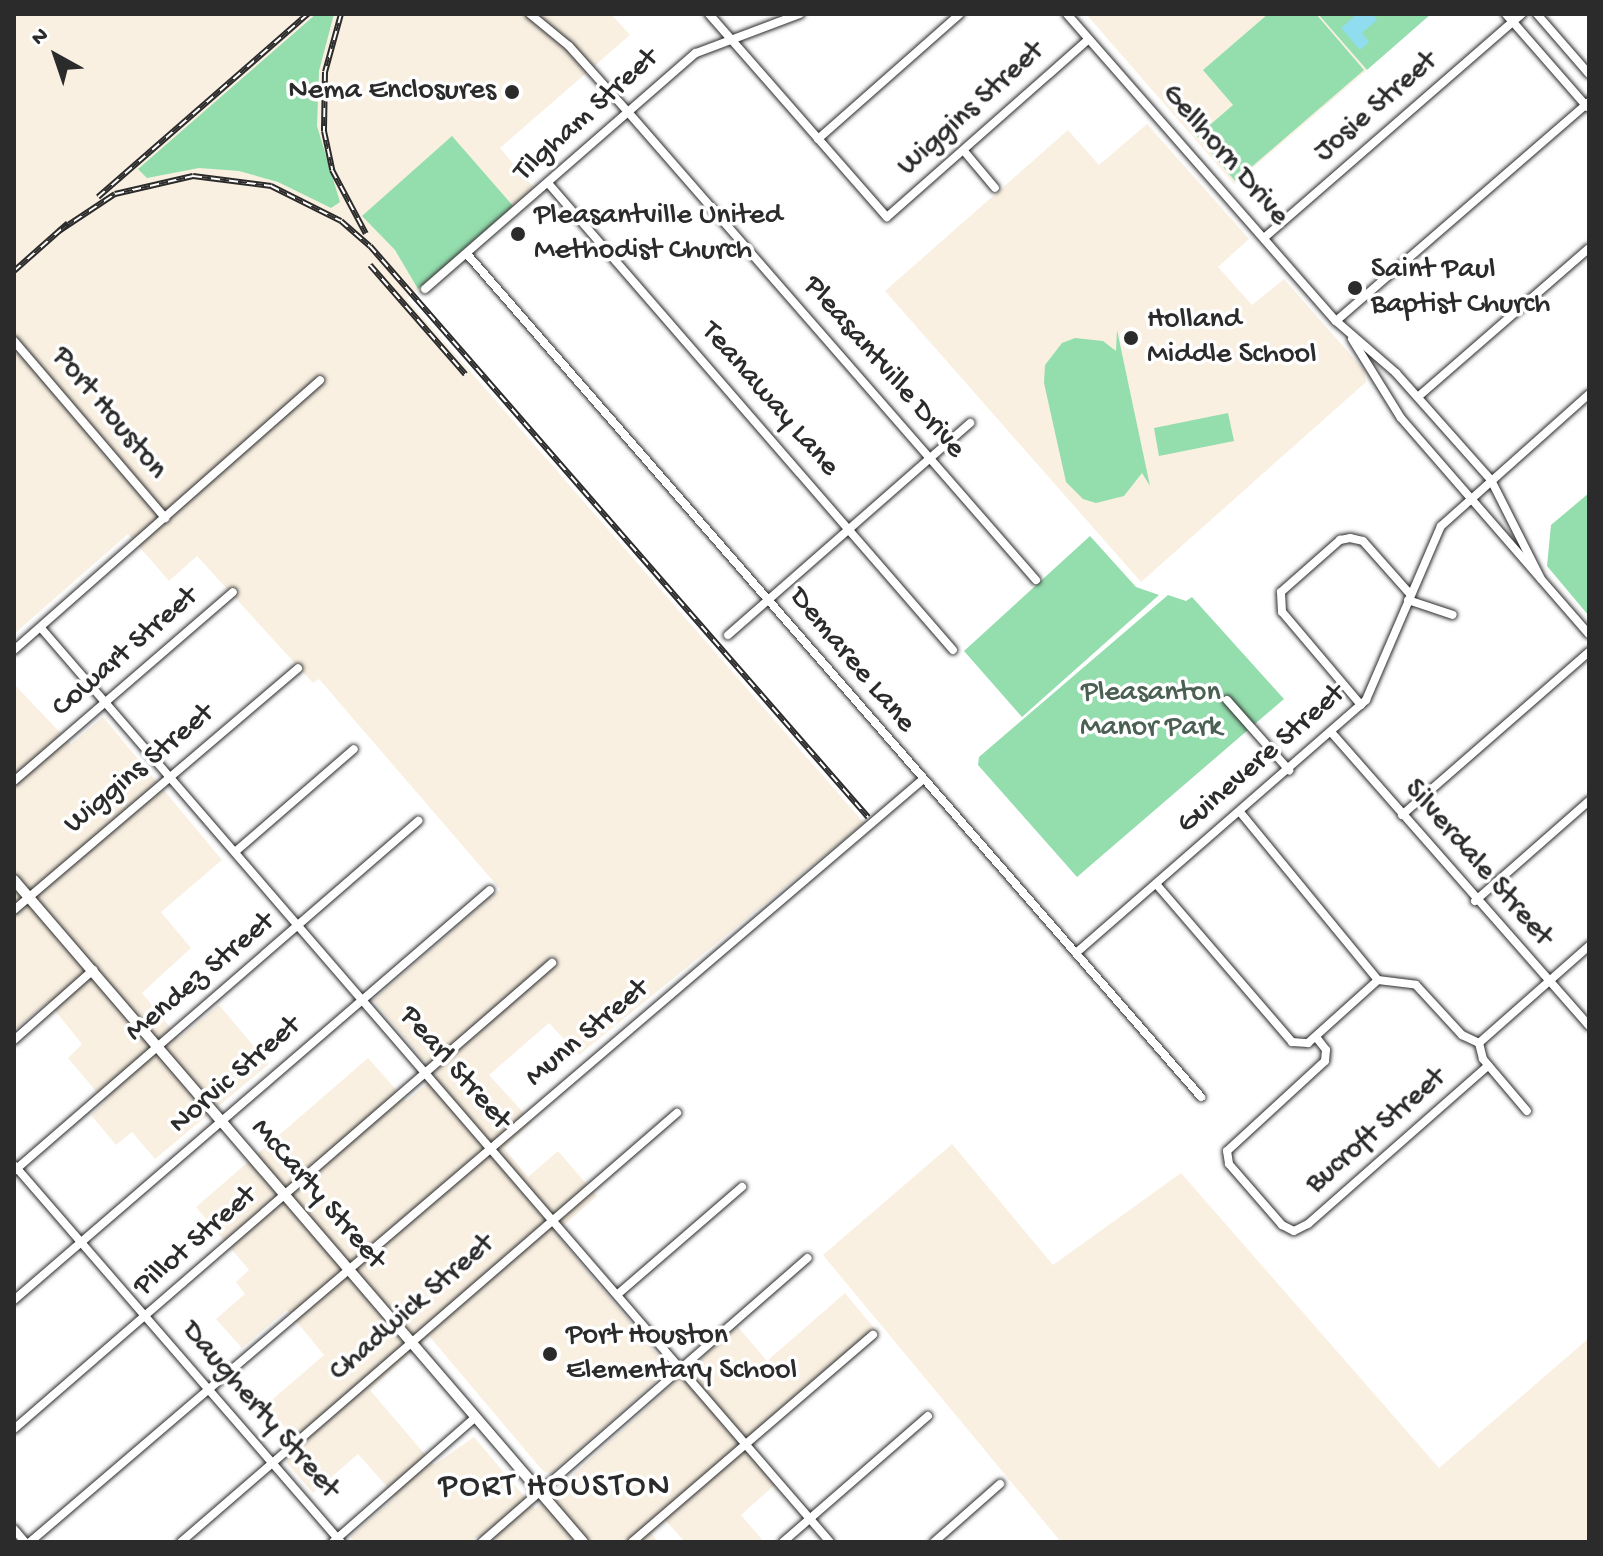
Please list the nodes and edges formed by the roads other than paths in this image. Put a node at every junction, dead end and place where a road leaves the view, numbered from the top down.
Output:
1 (530, 14) edge
2 (709, 14) edge
3 (800, 14) edge
4 (960, 14) edge
5 (1067, 14) edge
6 (1506, 14) edge
7 (1522, 14) edge
8 (1537, 14) edge
9 (1513, 22) junction
10 (729, 38) junction
11 (1089, 39) junction
12 (1589, 74) edge
13 (1588, 105) edge
14 (628, 112) junction
15 (818, 139) junction
16 (964, 151) junction
17 (548, 183) junction
18 (995, 188) dead end
19 (1264, 238) junction
20 (1589, 248) edge
21 (467, 254) junction
22 (425, 289) dead end
23 (1336, 321) junction
24 (1345, 329) junction
25 (14, 341) edge
26 (320, 380) dead end
27 (1589, 394) edge
28 (1419, 396) junction
29 (970, 423) dead end
30 (929, 458) junction
31 (1491, 480) junction
32 (1470, 498) junction
33 (165, 518) junction
34 (849, 528) junction
35 (1541, 579) junction
36 (1036, 580) dead end
37 (233, 592) dead end
38 (1409, 597) junction
39 (767, 599) junction
40 (1453, 615) dead end
41 (41, 628) junction
42 (1589, 634) edge
43 (728, 635) dead end
44 (14, 650) edge
45 (953, 650) dead end
46 (1589, 652) edge
47 (298, 668) dead end
48 (1227, 700) dead end
49 (105, 704) junction
50 (1361, 705) junction
51 (1331, 732) junction
52 (354, 749) dead end
53 (1289, 770) junction
54 (169, 777) junction
55 (14, 781) edge
56 (921, 781) junction
57 (1589, 801) edge
58 (1240, 812) junction
59 (1402, 815) junction
60 (418, 821) dead end
61 (235, 852) junction
62 (14, 880) edge
63 (1157, 885) junction
64 (490, 890) dead end
65 (28, 897) junction
66 (1475, 901) junction
67 (14, 910) edge
68 (299, 927) junction
69 (1589, 946) edge
70 (1076, 953) junction
71 (552, 963) dead end
72 (93, 970) junction
73 (1378, 980) junction
74 (1549, 981) junction
75 (362, 1000) junction
76 (1589, 1026) edge
77 (1316, 1037) junction
78 (14, 1040) edge
79 (1479, 1043) junction
80 (155, 1047) junction
81 (1488, 1066) junction
82 (426, 1075) junction
83 (1201, 1097) dead end
84 (1527, 1111) dead end
85 (677, 1113) dead end
86 (222, 1121) junction
87 (491, 1148) junction
88 (15, 1168) edge
89 (742, 1187) dead end
90 (285, 1196) junction
91 (553, 1220) junction
92 (80, 1243) junction
93 (808, 1258) dead end
94 (349, 1270) junction
95 (618, 1294) junction
96 (14, 1300) edge
97 (145, 1317) junction
98 (873, 1335) dead end
99 (411, 1342) junction
100 (681, 1368) junction
101 (210, 1392) junction
102 (928, 1416) dead end
103 (476, 1417) junction
104 (14, 1429) edge
105 (747, 1444) junction
106 (273, 1465) junction
107 (1000, 1484) dead end
108 (539, 1492) junction
109 (810, 1518) junction
110 (14, 1529) edge
111 (338, 1541) edge
112 (28, 1542) edge
113 (181, 1542) edge
114 (482, 1542) edge
115 (583, 1542) edge
116 (632, 1542) edge
117 (783, 1542) edge
118 (830, 1542) edge
119 (934, 1542) edge

1 - 14 street, Pleasantville Drive
2 - 10 street
3 - 10 street, Tilgham Street
4 - 15 street
5 - 11 street, Gellhorn Drive
6 - 9 street
7 - 9 street, Josie Street
8 - 12 street
9 - 13 street
9 - 19 street, Josie Street
10 - 14 street, Tilgham Street
10 - 15 street
11 - 16 street, Wiggins Street
11 - 19 street, Gellhorn Drive
13 - 23 street
14 - 17 street, Tilgham Street
14 - 30 street, Pleasantville Drive
15 - 16 street, Wiggins Street
16 - 18 street
17 - 21 street, Tilgham Street
17 - 34 street, Teanaway Lane
19 - 23 street, Gellhorn Drive
20 - 28 street
21 - 22 street, Tilgham Street
21 - 39 street, Demaree Lane
23 - 24 street, Gellhorn Drive
24 - 28 street, Gellhorn Drive
24 - 32 street, Gellhorn Drive
25 - 33 street, Port Houston
26 - 33 street
27 - 31 street, Guinevere Street
28 - 31 street, Gellhorn Drive
29 - 30 street
30 - 34 street
30 - 36 street, Pleasantville Drive
31 - 32 street, Guinevere Street
31 - 35 street, Gellhorn Drive
32 - 35 street, Gellhorn Drive
32 - 38 street, Guinevere Street
33 - 41 street
34 - 39 street
34 - 45 street, Teanaway Lane
35 - 42 street, Gellhorn Drive
37 - 49 street, Cowart Street
38 - 40 street
38 - 50 street, Guinevere Street
38 - 50 street
39 - 43 street
39 - 56 street, Demaree Lane
41 - 44 street
41 - 49 street, Pearl Street
46 - 59 street
47 - 54 street, Wiggins Street
48 - 53 street
49 - 54 street, Pearl Street
49 - 55 street, Cowart Street
50 - 51 street, Guinevere Street
51 - 53 street, Guinevere Street
51 - 59 street, Silverdale Street
52 - 61 street
53 - 58 street, Guinevere Street
54 - 61 street, Pearl Street
54 - 65 street, Wiggins Street
56 - 70 street, Demaree Lane
56 - 87 street, Munn Street
57 - 66 street
58 - 63 street, Guinevere Street
58 - 73 street
59 - 66 street, Silverdale Street
60 - 68 street, Mendez Street
61 - 68 street, Pearl Street
62 - 65 main road, McCarty Street
63 - 70 street, Guinevere Street
63 - 77 street
64 - 75 street, Norvic Street
65 - 67 street, Wiggins Street
65 - 72 main road, McCarty Street
66 - 74 street, Silverdale Street
68 - 75 street, Pearl Street
68 - 80 street, Mendez Street
69 - 74 street
70 - 83 street, Demaree Lane
71 - 82 street, Pillot Street
72 - 78 street
72 - 80 main road, McCarty Street
73 - 77 street
73 - 79 street
74 - 76 street, Silverdale Street
74 - 79 street
75 - 82 street, Pearl Street
75 - 86 street, Norvic Street
77 - 81 street, Bucroft Street
79 - 81 street
80 - 86 main road, McCarty Street
80 - 88 street, Mendez Street
81 - 84 street
82 - 87 street, Pearl Street
82 - 90 street, Pillot Street
85 - 91 street, Chadwick Street
86 - 90 main road, McCarty Street
86 - 92 street, Norvic Street
87 - 91 street, Pearl Street
87 - 94 street, Munn Street
88 - 92 street, Daugherty Street
89 - 95 street
90 - 94 main road, McCarty Street
90 - 97 street, Pillot Street
91 - 95 street, Pearl Street
91 - 99 street, Chadwick Street
92 - 96 street, Norvic Street
92 - 97 street, Daugherty Street
93 - 100 street
94 - 99 main road, McCarty Street
94 - 101 street, Munn Street
95 - 100 street, Pearl Street
97 - 101 street, Daugherty Street
97 - 104 street, Pillot Street
98 - 105 street
99 - 103 main road, McCarty Street
99 - 106 street, Chadwick Street
100 - 105 street, Pearl Street
100 - 108 street
101 - 106 street, Daugherty Street
101 - 112 street, Munn Street
102 - 109 street
103 - 108 main road, McCarty Street
103 - 111 street
105 - 109 street, Pearl Street
105 - 116 street
106 - 111 street, Daugherty Street
106 - 113 street, Chadwick Street
107 - 119 street
108 - 114 street
108 - 115 main road, McCarty Street
109 - 117 street
109 - 118 street, Pearl Street
110 - 112 street

